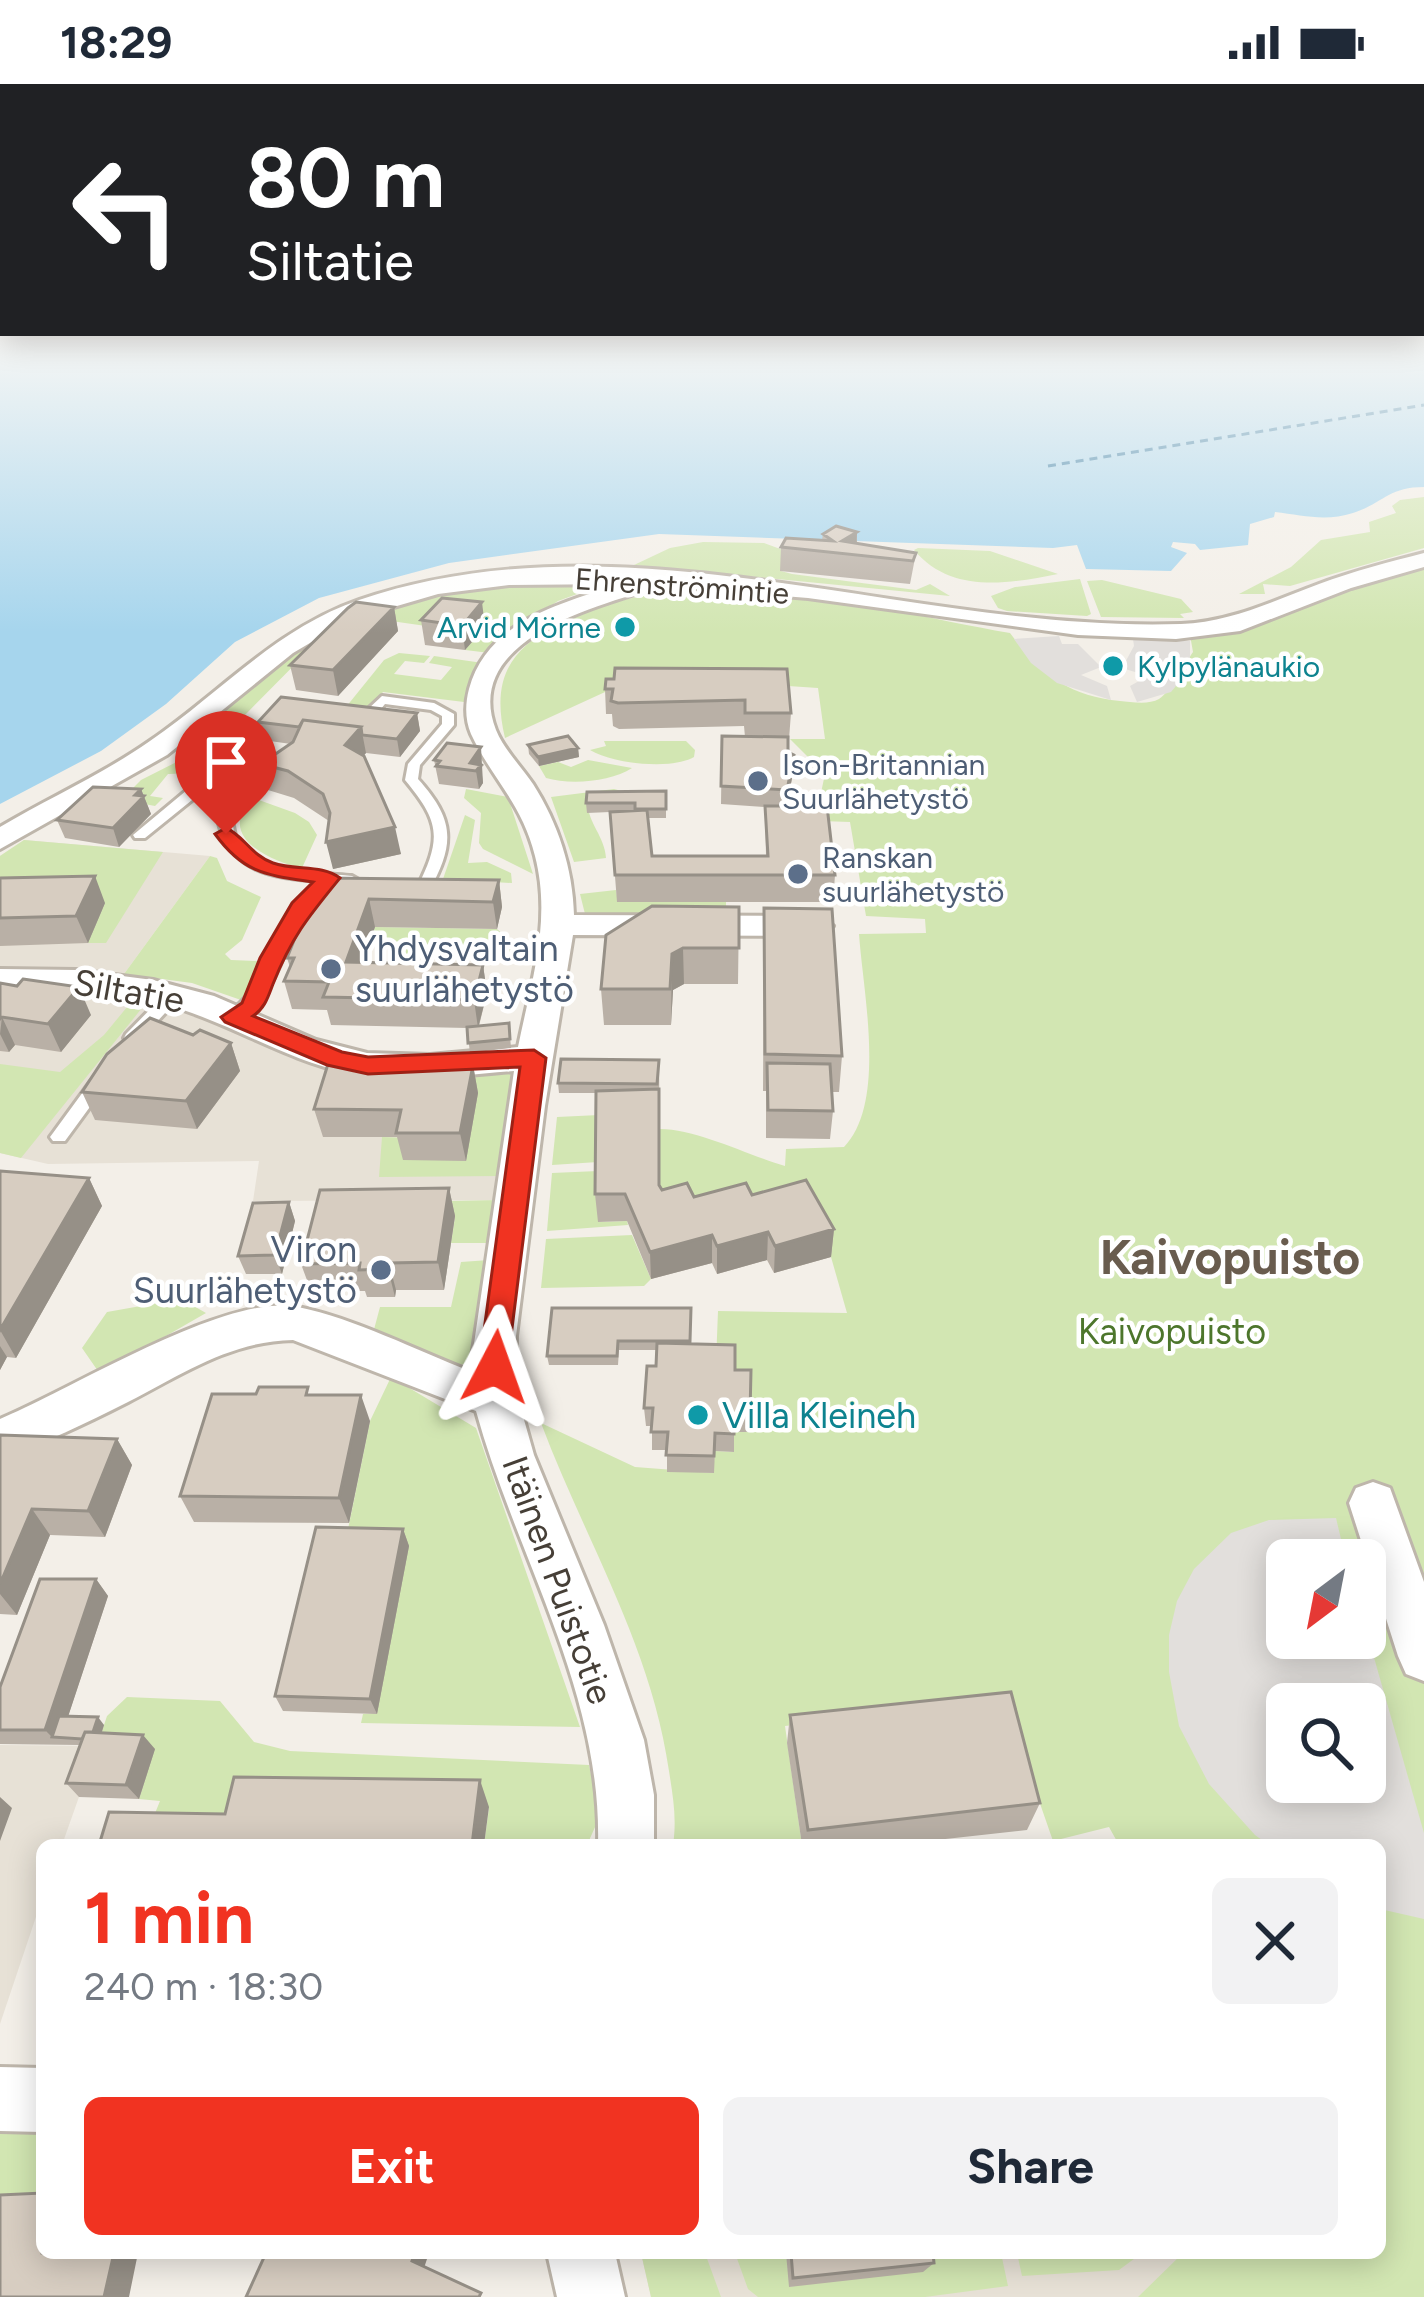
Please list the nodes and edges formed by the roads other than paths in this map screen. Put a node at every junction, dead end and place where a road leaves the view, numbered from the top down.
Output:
1 (1424, 560) edge
2 (654, 580) junction
3 (371, 713) edge
4 (140, 835) dead end
5 (0, 840) edge
6 (330, 878) junction
7 (374, 883) edge
8 (447, 891) edge
9 (559, 925) junction
10 (832, 926) edge
11 (0, 979) edge
12 (174, 994) junction
13 (233, 1017) junction
14 (534, 1058) junction
15 (59, 1137) dead end
16 (494, 1399) junction
17 (0, 1439) edge
18 (1373, 1502) dead end
19 (1424, 1656) edge
20 (627, 1839) edge
21 (0, 2099) edge
22 (36, 2100) edge
23 (582, 2259) edge
24 (591, 2297) edge

1 - 2 street, Ehrenströmintie
2 - 5 street, Ehrenströmintie
2 - 9 street, Itäinen Puistotie
3 - 8 lane
4 - 6 lane
6 - 7 lane
6 - 13 lane
9 - 10 street
9 - 14 street, Itäinen Puistotie
11 - 12 street, Siltatie
12 - 13 street, Siltatie
12 - 15 lane
13 - 14 street, Siltatie
14 - 16 street, Itäinen Puistotie
16 - 17 street
16 - 20 street, Itäinen Puistotie
18 - 19 street
21 - 22 street
23 - 24 street

